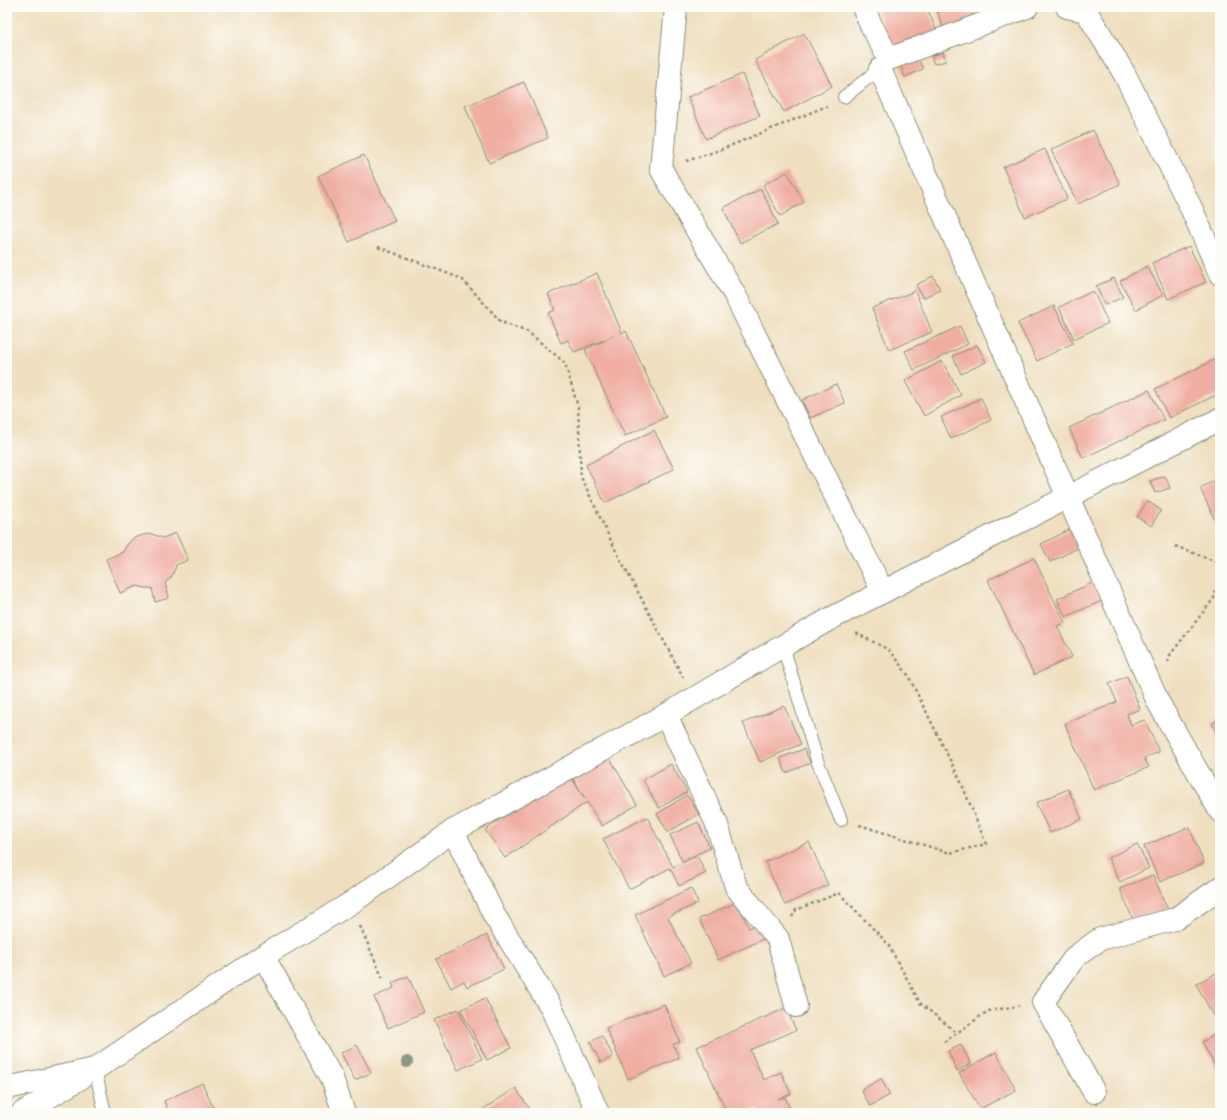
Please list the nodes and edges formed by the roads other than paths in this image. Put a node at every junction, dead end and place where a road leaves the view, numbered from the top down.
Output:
1 (676, 7) edge
2 (863, 7) edge
3 (1027, 7) edge
4 (1068, 7) edge
5 (885, 64) junction
6 (844, 97) road end
7 (1220, 274) edge
8 (1220, 419) edge
9 (1068, 497) junction
10 (883, 592) junction
11 (783, 646) junction
12 (666, 715) junction
13 (1220, 811) edge
14 (841, 820) road end
15 (453, 831) junction
16 (1220, 888) edge
17 (263, 956) junction
18 (796, 1006) dead end
19 (95, 1069) junction
20 (7, 1088) edge
21 (1094, 1092) dead end
22 (22, 1113) edge
23 (105, 1113) edge
24 (344, 1113) edge
25 (598, 1113) edge

1 - 10 street
2 - 5 street
3 - 5 street
4 - 7 street
5 - 6 lane
5 - 9 street
8 - 9 street
9 - 10 street
9 - 13 street
10 - 11 street
11 - 12 street
11 - 14 lane
12 - 15 street
12 - 18 street
15 - 17 street
15 - 25 street
16 - 21 street
17 - 19 street
17 - 24 street
19 - 20 street
19 - 22 street
19 - 23 lane

